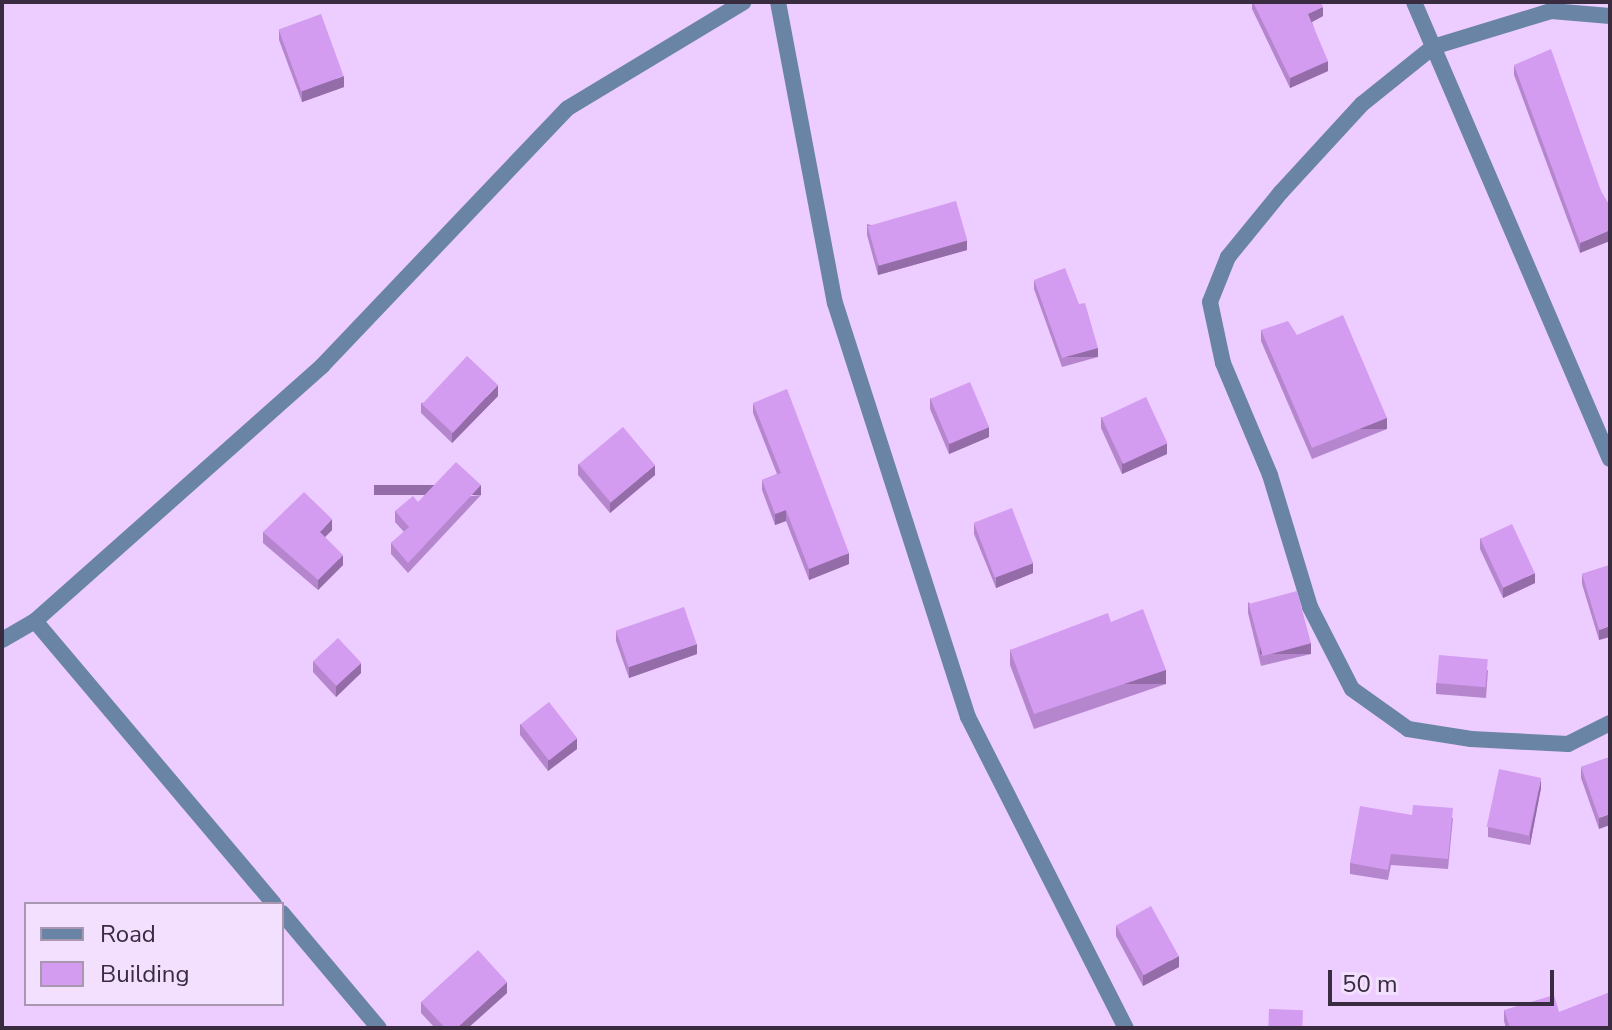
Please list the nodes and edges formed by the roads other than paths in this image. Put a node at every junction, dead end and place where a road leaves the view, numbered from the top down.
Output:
1 (744, 2) edge
2 (778, 2) edge
3 (1414, 2) edge
4 (1610, 16) edge
5 (1433, 47) junction
6 (1610, 459) edge
7 (35, 621) junction
8 (2, 640) edge
9 (1610, 723) edge
10 (272, 902) edge
11 (284, 915) edge
12 (379, 1028) edge
13 (1126, 1028) edge

1 - 7 street
2 - 13 street
3 - 5 street
4 - 5 street
5 - 6 street
5 - 9 street
7 - 8 street
7 - 10 street
11 - 12 street

